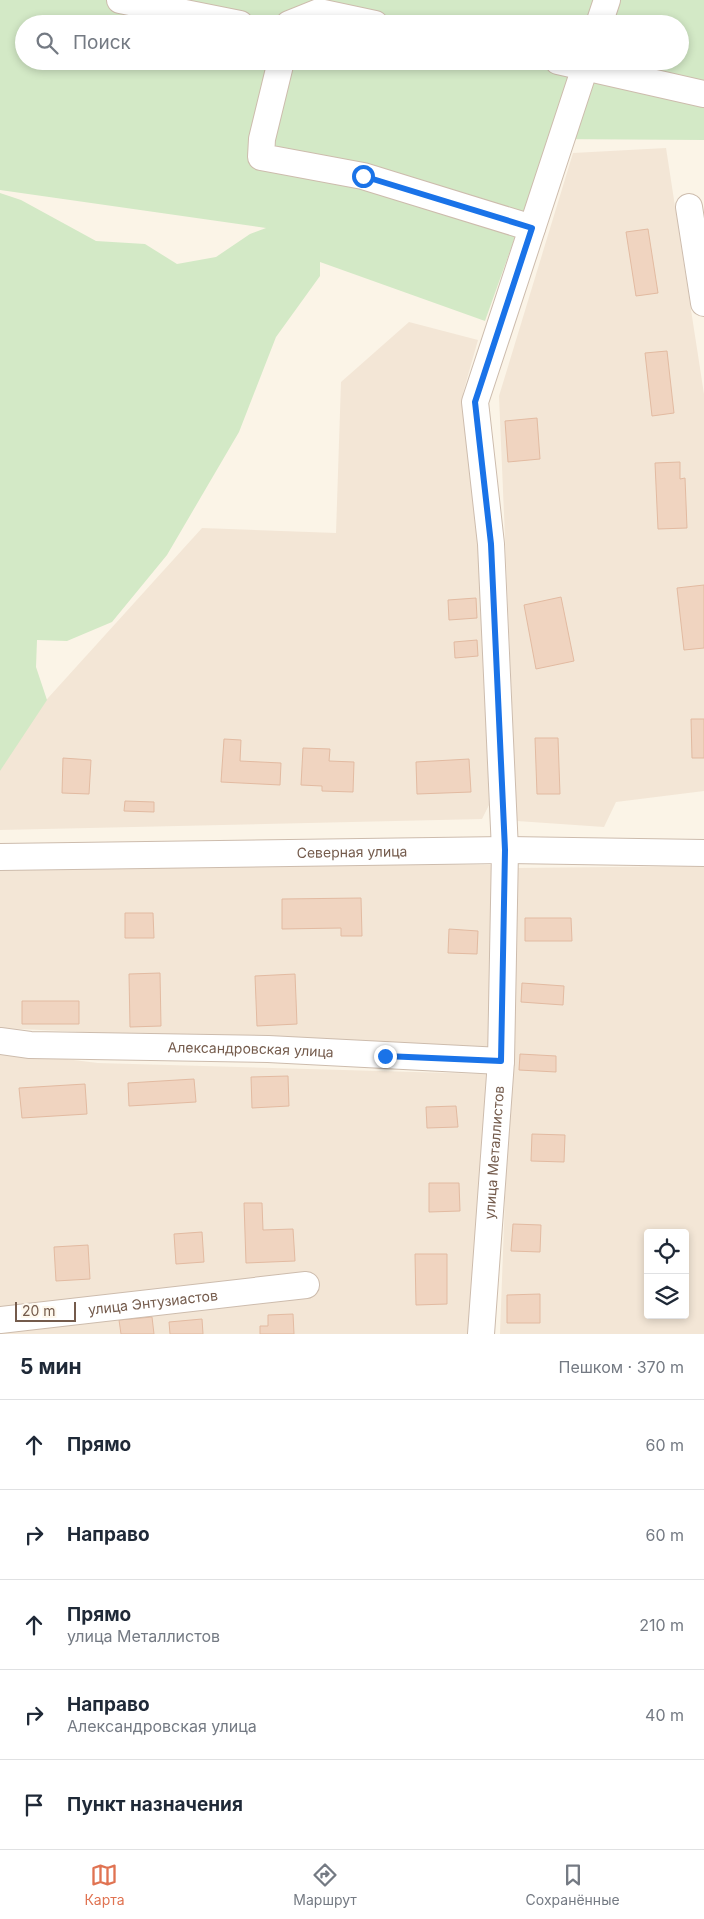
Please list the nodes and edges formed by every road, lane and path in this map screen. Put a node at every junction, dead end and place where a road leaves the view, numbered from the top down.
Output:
1 (120, 0) edge
2 (297, 0) edge
3 (607, 0) edge
4 (195, 15) edge
5 (292, 15) edge
6 (312, 15) edge
7 (333, 15) edge
8 (602, 15) edge
9 (278, 70) edge
10 (584, 70) edge
11 (610, 70) edge
12 (704, 94) edge
13 (689, 206) dead end
14 (532, 228) junction
15 (704, 303) edge
16 (505, 850) junction
17 (704, 853) edge
18 (0, 857) edge
19 (0, 1041) edge
20 (501, 1061) junction
21 (306, 1285) dead end
22 (0, 1320) edge
23 (481, 1334) edge

1 - 4 street
2 - 5 street
3 - 8 street
6 - 7 street
9 - 14 street
10 - 14 street
11 - 12 street
13 - 15 street
14 - 16 street, улица Металлистов
16 - 17 street, Северная улица
16 - 18 street, Северная улица
16 - 20 street, улица Металлистов
19 - 20 street, Александровская улица
20 - 23 street, улица Металлистов
21 - 22 street, улица Энтузиастов

